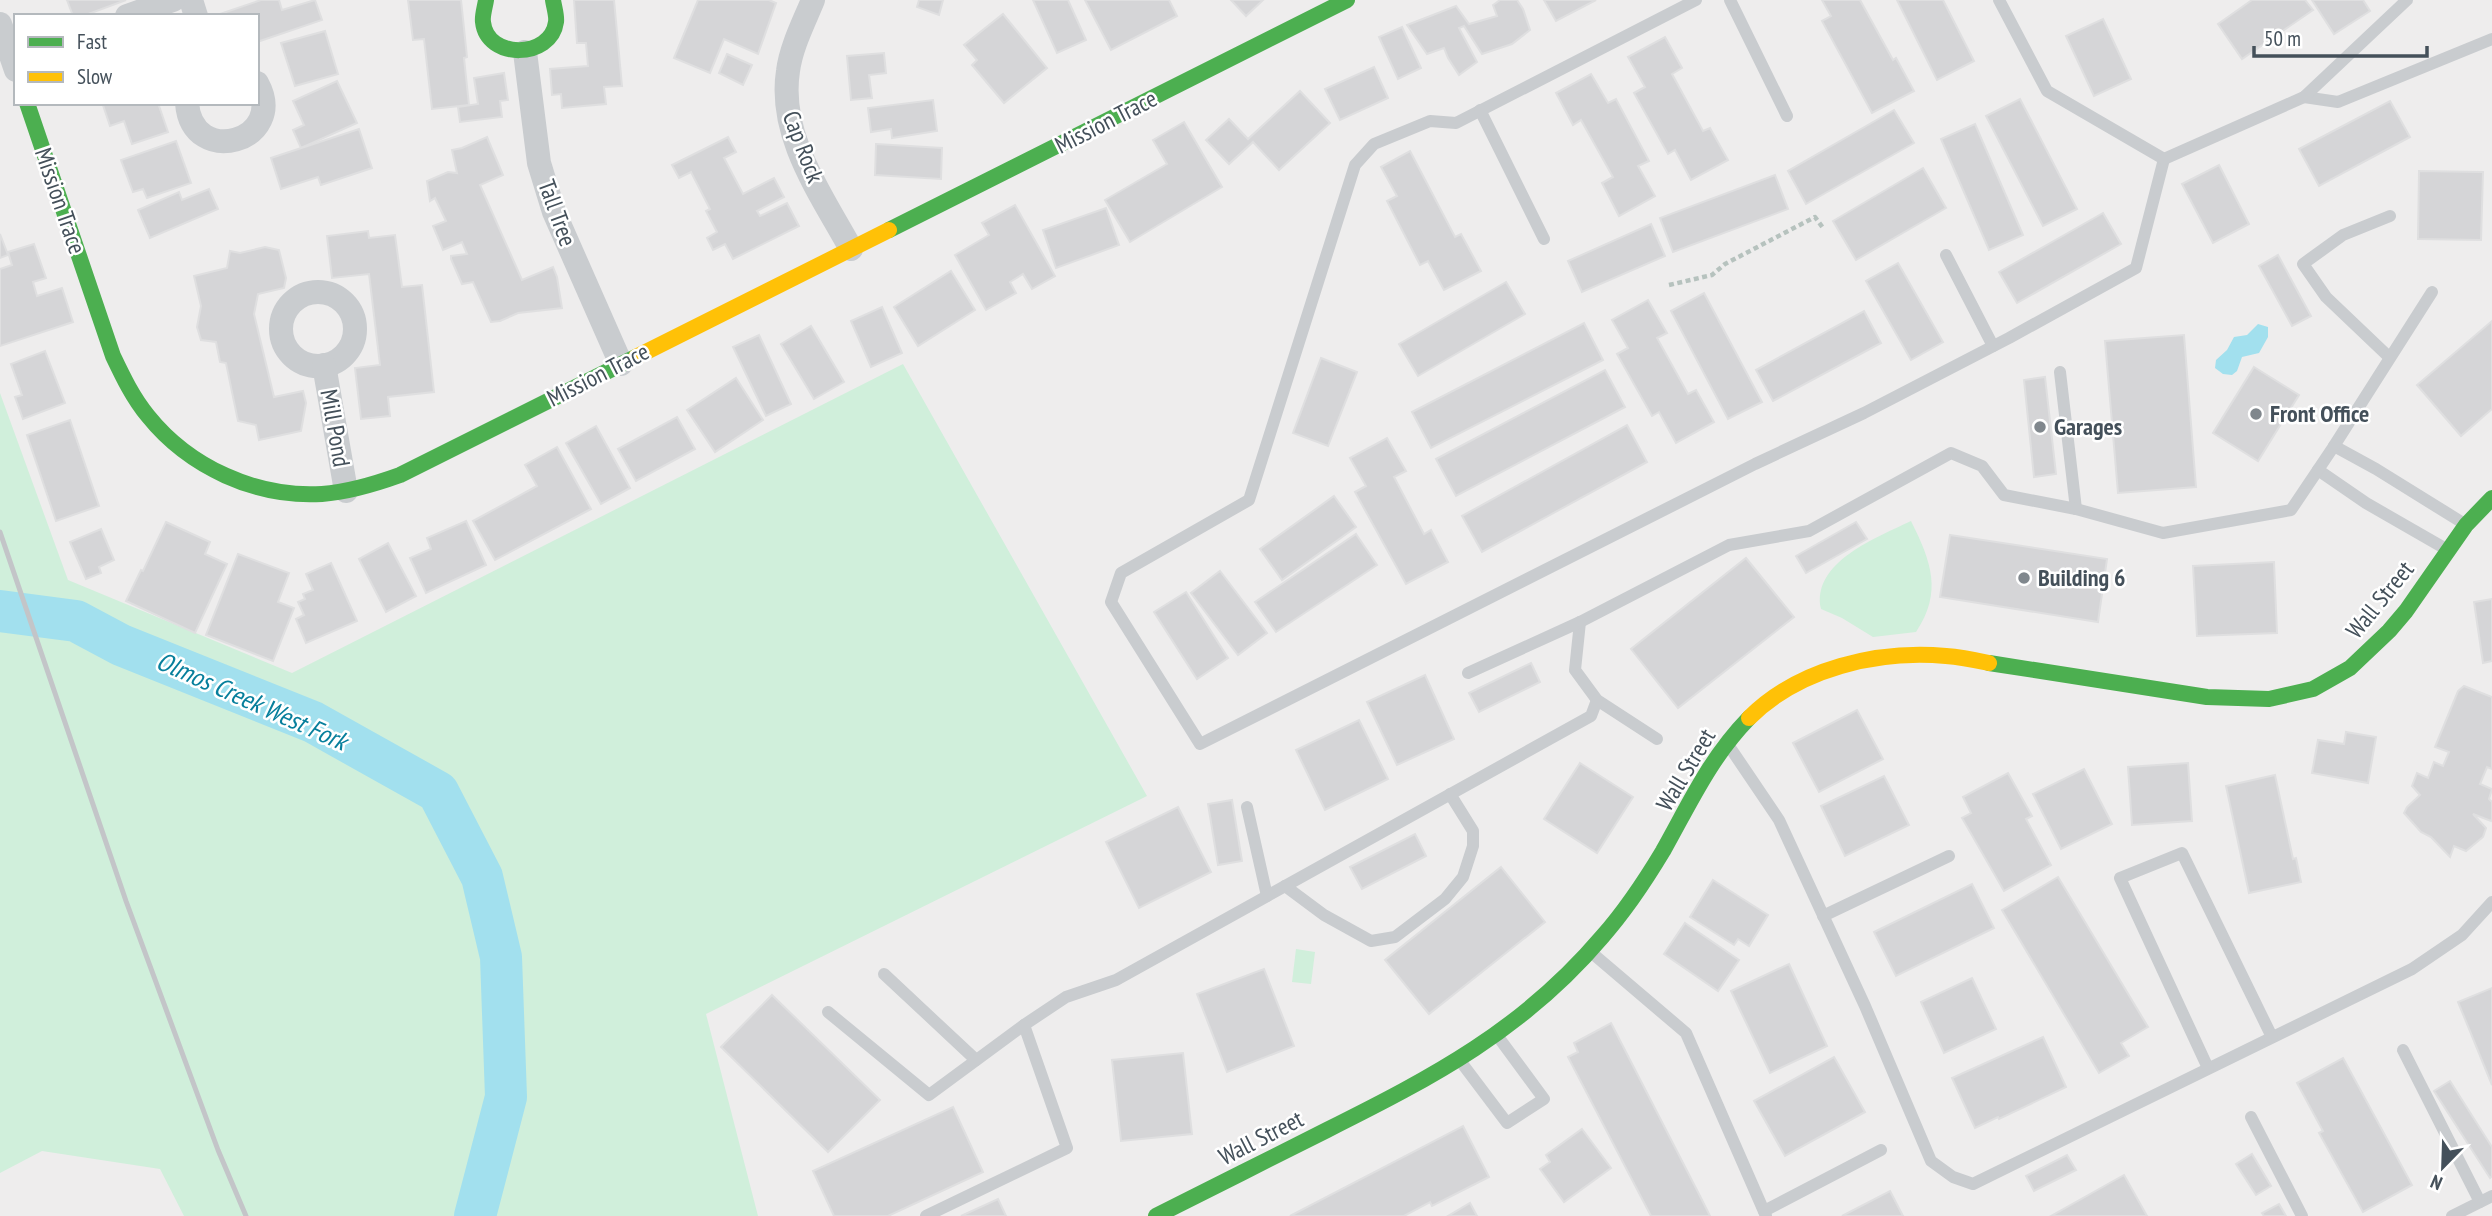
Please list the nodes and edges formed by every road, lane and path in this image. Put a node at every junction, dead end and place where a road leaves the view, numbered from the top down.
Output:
1 (173, 0) edge
2 (486, 0) edge
3 (553, 0) edge
4 (813, 0) edge
5 (1347, 0) edge
6 (1696, 0) edge
7 (1730, 0) edge
8 (1999, 0) edge
9 (2407, 0) edge
10 (133, 14) edge
11 (0, 24) edge
12 (2492, 39) edge
13 (525, 52) junction
14 (14, 60) edge
15 (259, 87) edge
16 (2304, 97) junction
17 (28, 105) edge
18 (187, 105) edge
19 (1480, 110) junction
20 (1787, 116) dead end
21 (2164, 159) junction
22 (2390, 216) dead end
23 (1823, 228) dead end
24 (1544, 239) dead end
25 (851, 249) junction
26 (1946, 255) dead end
27 (1669, 285) dead end
28 (2432, 292) dead end
29 (1993, 346) junction
30 (2389, 357) junction
31 (621, 364) junction
32 (324, 365) dead end
33 (2060, 372) dead end
34 (2334, 446) junction
35 (2318, 470) junction
36 (346, 491) junction
37 (2492, 498) edge
38 (2076, 509) junction
39 (2466, 525) junction
40 (2447, 550) junction
41 (1580, 622) junction
42 (1468, 673) dead end
43 (1597, 700) junction
44 (1657, 739) dead end
45 (1727, 743) junction
46 (1450, 794) junction
47 (1247, 807) dead end
48 (1949, 856) dead end
49 (1285, 886) junction
50 (1267, 896) junction
51 (2492, 902) edge
52 (1823, 915) junction
53 (1589, 951) junction
54 (884, 974) dead end
55 (828, 1012) dead end
56 (1024, 1025) junction
57 (1496, 1034) junction
58 (2272, 1037) junction
59 (2403, 1050) dead end
60 (1459, 1059) junction
61 (976, 1060) junction
62 (2208, 1068) junction
63 (2251, 1117) dead end
64 (1881, 1150) dead end
65 (2492, 1196) edge
66 (2480, 1202) junction
67 (1765, 1214) edge
68 (926, 1216) edge
69 (1156, 1216) edge
70 (2302, 1216) edge
71 (2452, 1216) edge

1 - 10 street
2 - 13 street
3 - 13 street
4 - 25 street, Cap Rock
5 - 25 street, Mission Trace
6 - 19 lane
7 - 20 lane
8 - 21 lane
9 - 16 lane
11 - 14 street
12 - 16 lane
13 - 31 street, Tall Tree
15 - 18 street
16 - 21 lane
17 - 36 street, Mission Trace
19 - 24 lane
19 - 29 lane
21 - 29 lane
22 - 30 lane
23 - 27 path
25 - 31 street, Mission Trace
26 - 29 lane
28 - 30 lane
30 - 34 lane
31 - 36 street, Mission Trace
32 - 36 street, Mill Pond
33 - 38 lane
34 - 35 lane
34 - 39 lane
35 - 38 lane
35 - 40 lane
37 - 39 street, Wall Street
38 - 41 lane
39 - 40 street, Wall Street
40 - 45 street, Wall Street
41 - 42 lane
41 - 43 lane
43 - 44 lane
43 - 46 lane
45 - 52 lane
45 - 53 street, Wall Street
46 - 49 lane
46 - 49 lane
47 - 50 lane
48 - 52 lane
49 - 50 lane
50 - 56 lane
51 - 58 lane
52 - 62 lane
53 - 57 street, Wall Street
53 - 67 lane
54 - 61 lane
55 - 61 lane
56 - 61 lane
56 - 68 lane
57 - 60 street, Wall Street
57 - 60 lane
58 - 62 lane
58 - 62 lane
59 - 66 lane
60 - 69 street, Wall Street
63 - 70 lane
64 - 67 lane
65 - 66 lane
66 - 71 lane

